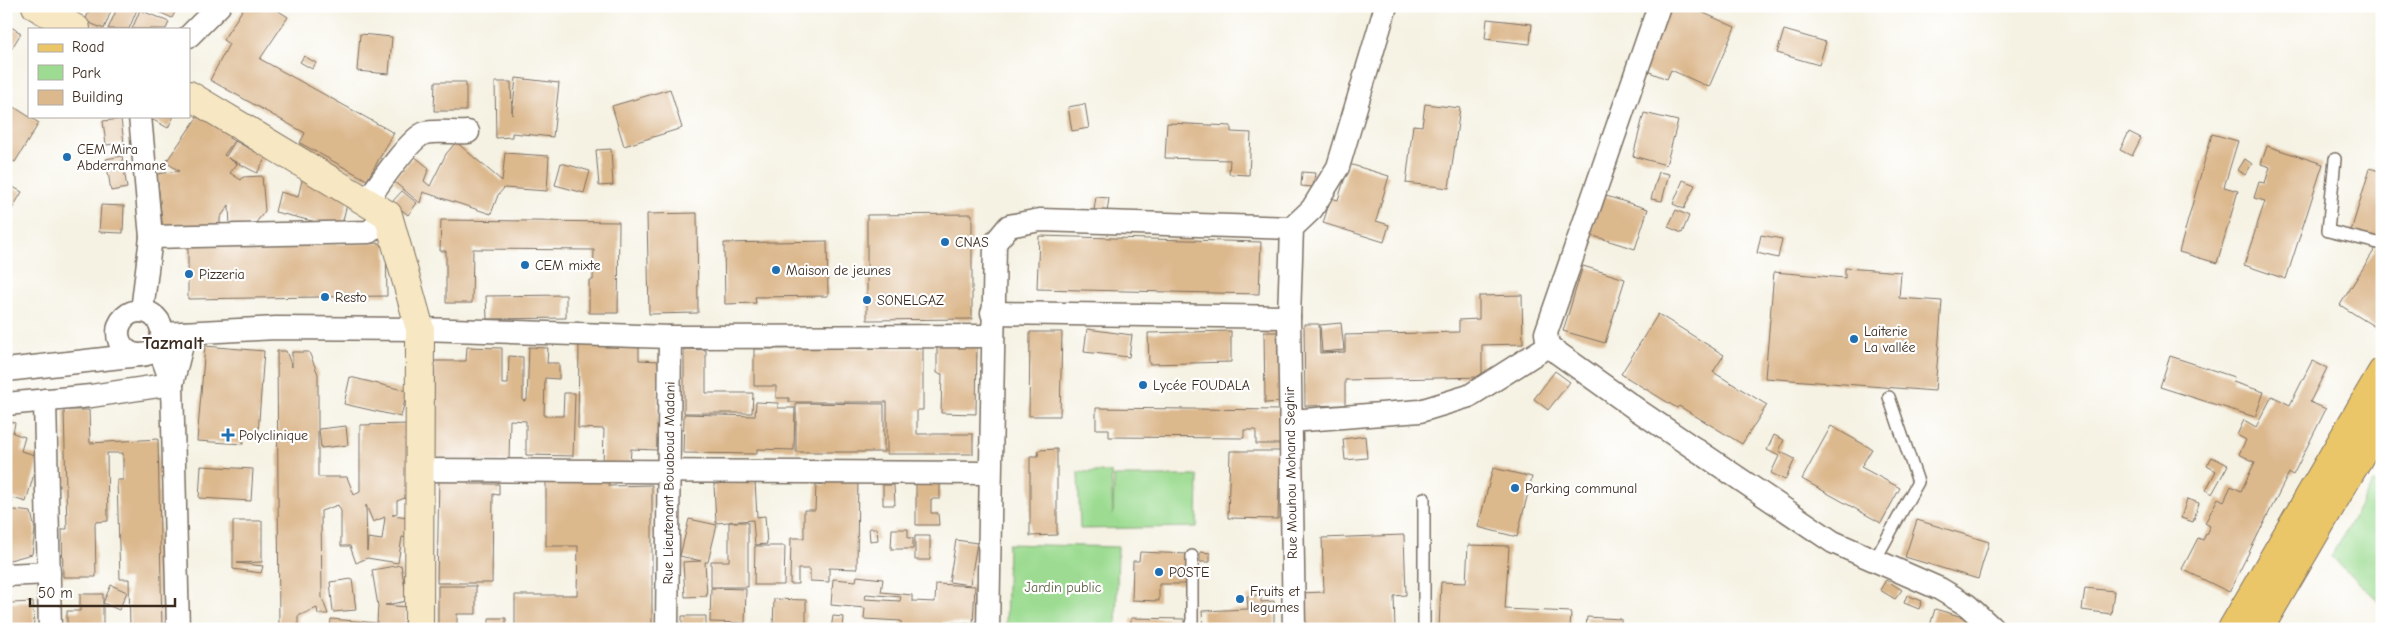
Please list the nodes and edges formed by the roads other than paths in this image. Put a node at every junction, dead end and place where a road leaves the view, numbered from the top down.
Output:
1 (36, 6) edge
2 (219, 6) edge
3 (1386, 6) edge
4 (1659, 6) edge
5 (74, 28) edge
6 (190, 35) edge
7 (190, 96) edge
8 (140, 118) edge
9 (468, 132) dead end
10 (2335, 159) dead end
11 (377, 208) junction
12 (1292, 228) junction
13 (150, 237) junction
14 (2382, 244) edge
15 (142, 311) junction
16 (992, 313) junction
17 (1289, 316) junction
18 (420, 329) junction
19 (185, 333) junction
20 (992, 336) junction
21 (670, 337) junction
22 (153, 345) junction
23 (1548, 346) junction
24 (6, 370) edge
25 (2382, 372) edge
26 (172, 384) junction
27 (1889, 397) dead end
28 (46, 400) junction
29 (6, 404) edge
30 (2382, 418) edge
31 (1291, 422) junction
32 (420, 470) junction
33 (669, 470) junction
34 (990, 473) junction
35 (1424, 498) dead end
36 (1192, 556) dead end
37 (1876, 560) junction
38 (49, 573) junction
39 (6, 576) edge
40 (50, 629) edge
41 (178, 629) edge
42 (419, 629) edge
43 (667, 629) edge
44 (988, 629) edge
45 (1192, 629) edge
46 (1294, 629) edge
47 (1424, 629) edge
48 (1993, 629) edge
49 (2232, 629) edge
50 (2259, 629) edge

1 - 5 main road
2 - 6 street
3 - 12 street
4 - 23 street
7 - 11 main road
8 - 13 street
9 - 11 street
10 - 14 lane
11 - 13 street
11 - 18 main road
12 - 16 street
12 - 17 street, Rue Mouhou Mohand Seghir
13 - 15 street
15 - 22 street
15 - 22 street
16 - 17 street
16 - 20 street
17 - 31 street, Rue Mouhou Mohand Seghir
18 - 19 street
18 - 21 street
18 - 32 main road
19 - 22 street
19 - 26 street
20 - 21 street
20 - 34 street
21 - 33 street, Rue Lieutenant Bouaboud Madani
22 - 24 street
22 - 26 street
23 - 31 street
23 - 37 street
25 - 49 main road
26 - 28 street
26 - 41 street
27 - 37 lane
28 - 29 street
28 - 38 street
30 - 50 main road
31 - 46 street, Rue Mouhou Mohand Seghir
32 - 33 street
32 - 42 main road
33 - 34 street
33 - 43 street, Rue Lieutenant Bouaboud Madani
34 - 44 street
35 - 47 lane
36 - 45 lane
37 - 48 street
38 - 39 street
38 - 40 street

